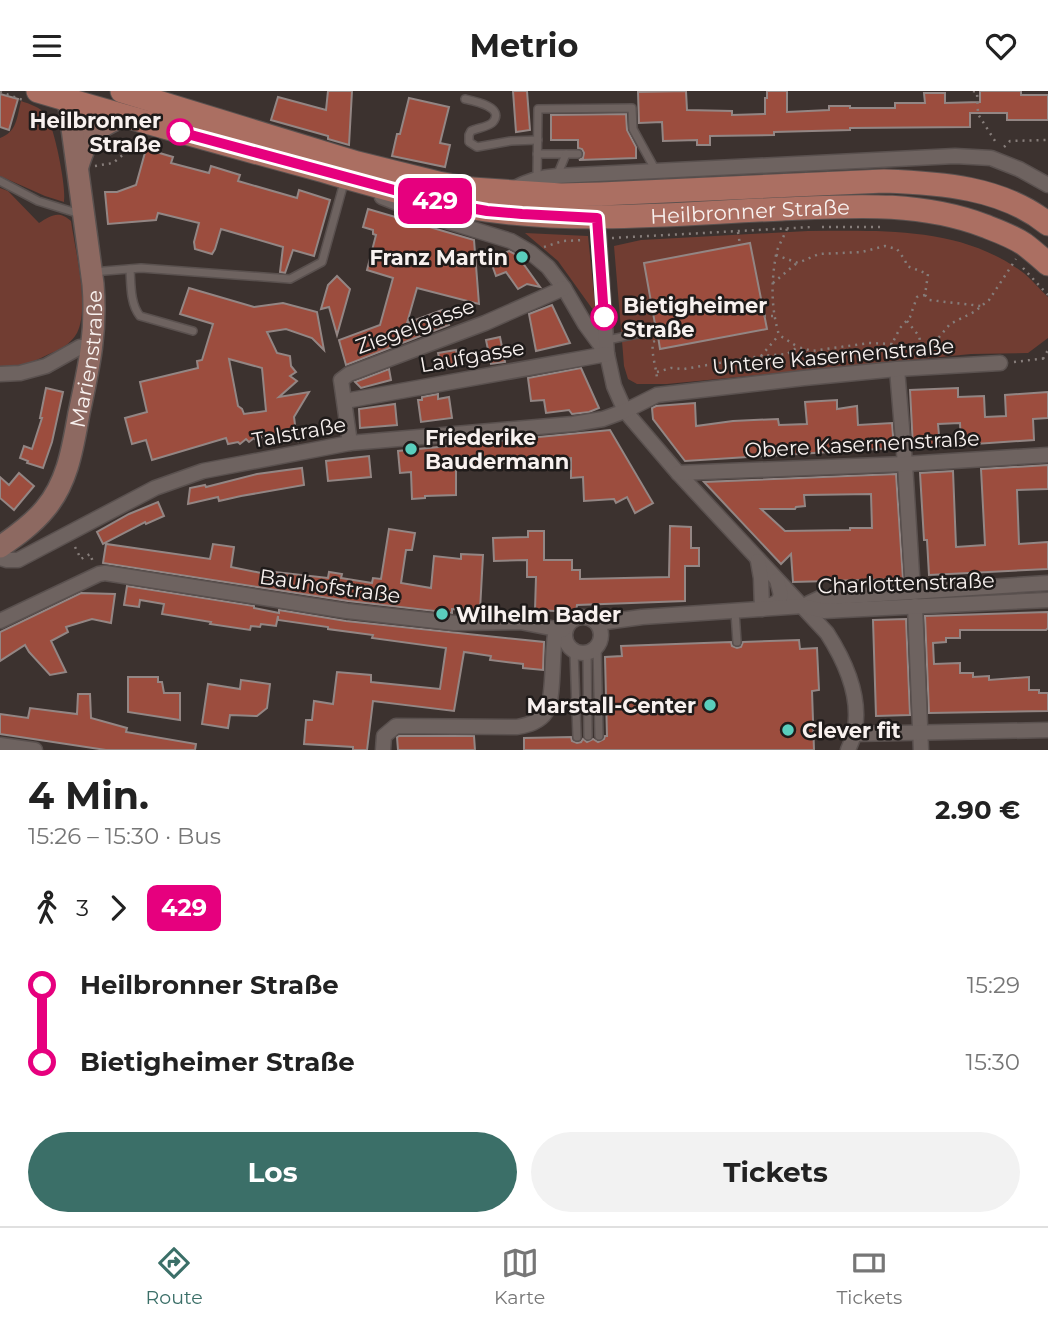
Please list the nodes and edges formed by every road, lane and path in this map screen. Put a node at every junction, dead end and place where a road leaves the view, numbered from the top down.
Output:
1 (38, 91) edge
2 (122, 91) edge
3 (973, 91) edge
4 (68, 95) edge
5 (465, 99) dead end
6 (151, 100) junction
7 (140, 121) junction
8 (538, 140) junction
9 (1048, 140) edge
10 (636, 152) dead end
11 (645, 152) junction
12 (537, 154) junction
13 (566, 154) junction
14 (578, 154) dead end
15 (991, 159) junction
16 (77, 169) junction
17 (656, 171) junction
18 (831, 173) junction
19 (556, 176) junction
20 (352, 179) junction
21 (537, 179) junction
22 (0, 181) edge
23 (1048, 185) edge
24 (507, 192) junction
25 (597, 194) junction
26 (84, 215) junction
27 (1046, 222) edge
28 (892, 227) dead end
29 (598, 228) junction
30 (787, 229) junction
31 (738, 232) junction
32 (740, 245) dead end
33 (530, 252) junction
34 (1025, 254) edge
35 (776, 255) junction
36 (798, 263) junction
37 (1048, 264) edge
38 (130, 269) junction
39 (92, 272) junction
40 (773, 283) junction
41 (564, 288) junction
42 (925, 295) junction
43 (1048, 295) edge
44 (981, 306) junction
45 (764, 316) dead end
46 (774, 316) junction
47 (906, 321) junction
48 (657, 330) dead end
49 (193, 331) dead end
50 (779, 335) junction
51 (659, 340) dead end
52 (892, 344) junction
53 (921, 345) junction
54 (93, 347) junction
55 (606, 347) junction
56 (798, 347) junction
57 (1048, 350) edge
58 (761, 356) junction
59 (1048, 358) edge
60 (1043, 359) junction
61 (1000, 363) joint
62 (897, 369) junction
63 (0, 374) edge
64 (345, 401) junction
65 (625, 411) junction
66 (350, 443) junction
67 (1048, 456) edge
68 (905, 464) junction
69 (678, 473) junction
70 (0, 547) edge
71 (75, 547) dead end
72 (0, 558) edge
73 (758, 560) junction
74 (97, 568) junction
75 (777, 580) junction
76 (1048, 583) edge
77 (914, 599) junction
78 (1048, 600) edge
79 (803, 606) junction
80 (762, 610) junction
81 (735, 612) junction
82 (0, 621) edge
83 (598, 624) junction
84 (560, 630) junction
85 (737, 642) dead end
86 (586, 650) junction
87 (1048, 730) edge
88 (920, 733) junction
89 (854, 734) junction
90 (588, 736) dead end
91 (599, 736) dead end
92 (577, 737) dead end
93 (0, 745) edge
94 (35, 750) edge
95 (383, 750) edge
96 (848, 750) edge
97 (921, 750) edge

1 - 4 main road, Heilbronner Straße
2 - 6 main road, Heilbronner Straße
3 - 15 path
4 - 7 main road, Heilbronner Straße
4 - 16 street, Marienstraße
5 - 8 lane
6 - 7 main road
6 - 24 main road, Heilbronner Straße
7 - 16 street
7 - 16 path
7 - 20 main road, Heilbronner Straße
8 - 11 lane
8 - 12 lane
9 - 15 path
10 - 11 lane
11 - 17 lane
12 - 13 lane
12 - 21 lane
13 - 14 lane
13 - 19 lane
15 - 18 street, Heilbronner Straße
15 - 23 street, Heilbronner Straße
16 - 26 street, Marienstraße
17 - 18 street, Heilbronner Straße
17 - 19 street, Heilbronner Straße
18 - 25 main road, Heilbronner Straße
18 - 27 main road, Heilbronner Straße
19 - 21 street, Heilbronner Straße
20 - 29 main road, Heilbronner Straße
20 - 33 street
20 - 38 lane
21 - 24 street, Heilbronner Straße
22 - 26 lane
24 - 25 main road, Heilbronner Straße
25 - 29 street
26 - 39 street, Marienstraße
28 - 30 path
29 - 31 path
29 - 33 path
29 - 34 main road, Heilbronner Straße
29 - 55 street
30 - 31 path
30 - 35 path
31 - 32 path
33 - 41 street
34 - 37 main road, Heilbronner Straße
34 - 43 path
34 - 44 path
35 - 36 path
35 - 40 path
36 - 40 path
36 - 42 path
38 - 39 lane
38 - 49 lane
39 - 54 street, Marienstraße
40 - 46 path
41 - 55 street
41 - 64 street, Ziegelgasse
42 - 44 path
42 - 47 path
44 - 53 path
45 - 46 path
46 - 50 path
47 - 52 path
47 - 53 path
48 - 55 lane
50 - 56 path
50 - 58 path
51 - 58 path
52 - 53 path
52 - 56 path
54 - 63 street
54 - 70 street, Marienstraße
55 - 64 street, Laufgasse
55 - 65 street
56 - 58 path
57 - 60 path
59 - 60 path
60 - 61 path
61 - 62 street, Untere Kasernenstraße
62 - 65 street, Untere Kasernenstraße
62 - 68 street
64 - 66 street, Ziegelgasse
65 - 66 street, Talstraße
65 - 69 street
66 - 72 street, Talstraße
67 - 68 street, Obere Kasernenstraße
68 - 69 street, Obere Kasernenstraße
68 - 77 street
69 - 73 street
71 - 74 path
73 - 75 street
73 - 80 street
74 - 82 street
74 - 84 street, Bauhofstraße
75 - 79 street
75 - 80 street
76 - 77 street, Charlottenstraße
77 - 78 street, Charlottenstraße
77 - 79 street, Charlottenstraße
77 - 88 street
79 - 80 street
79 - 89 street
80 - 81 street
81 - 83 street
81 - 85 lane
83 - 84 street
83 - 86 street
84 - 86 street
84 - 95 street
86 - 90 lane
86 - 91 lane
86 - 92 lane
87 - 88 street
88 - 89 street
88 - 97 street
89 - 96 street
93 - 94 street

